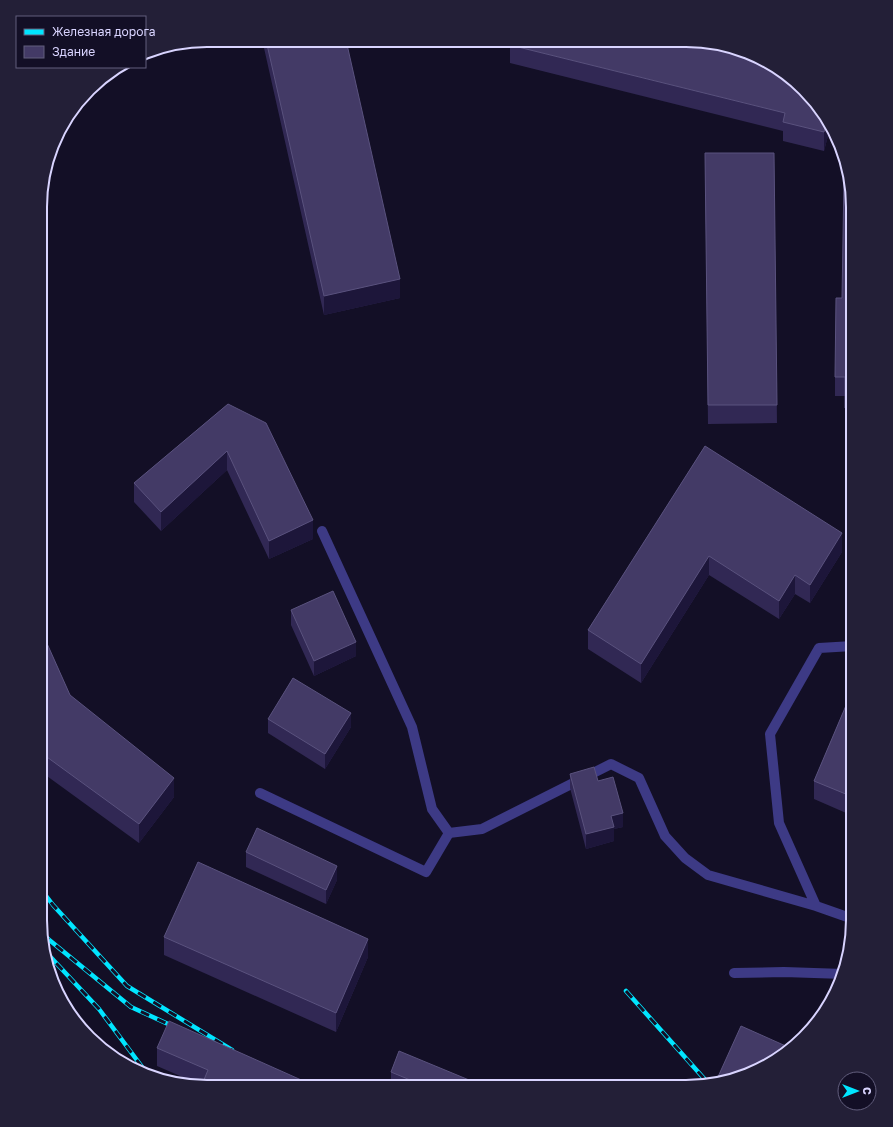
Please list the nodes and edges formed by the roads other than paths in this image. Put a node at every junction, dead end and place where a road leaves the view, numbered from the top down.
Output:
1 (322, 531) dead end
2 (846, 646) edge
3 (260, 793) dead end
4 (449, 832) junction
5 (816, 906) junction
6 (846, 917) edge
7 (734, 973) dead end
8 (837, 974) edge

1 - 4 lane
2 - 5 lane
3 - 4 lane
4 - 5 lane
5 - 6 lane
7 - 8 lane

